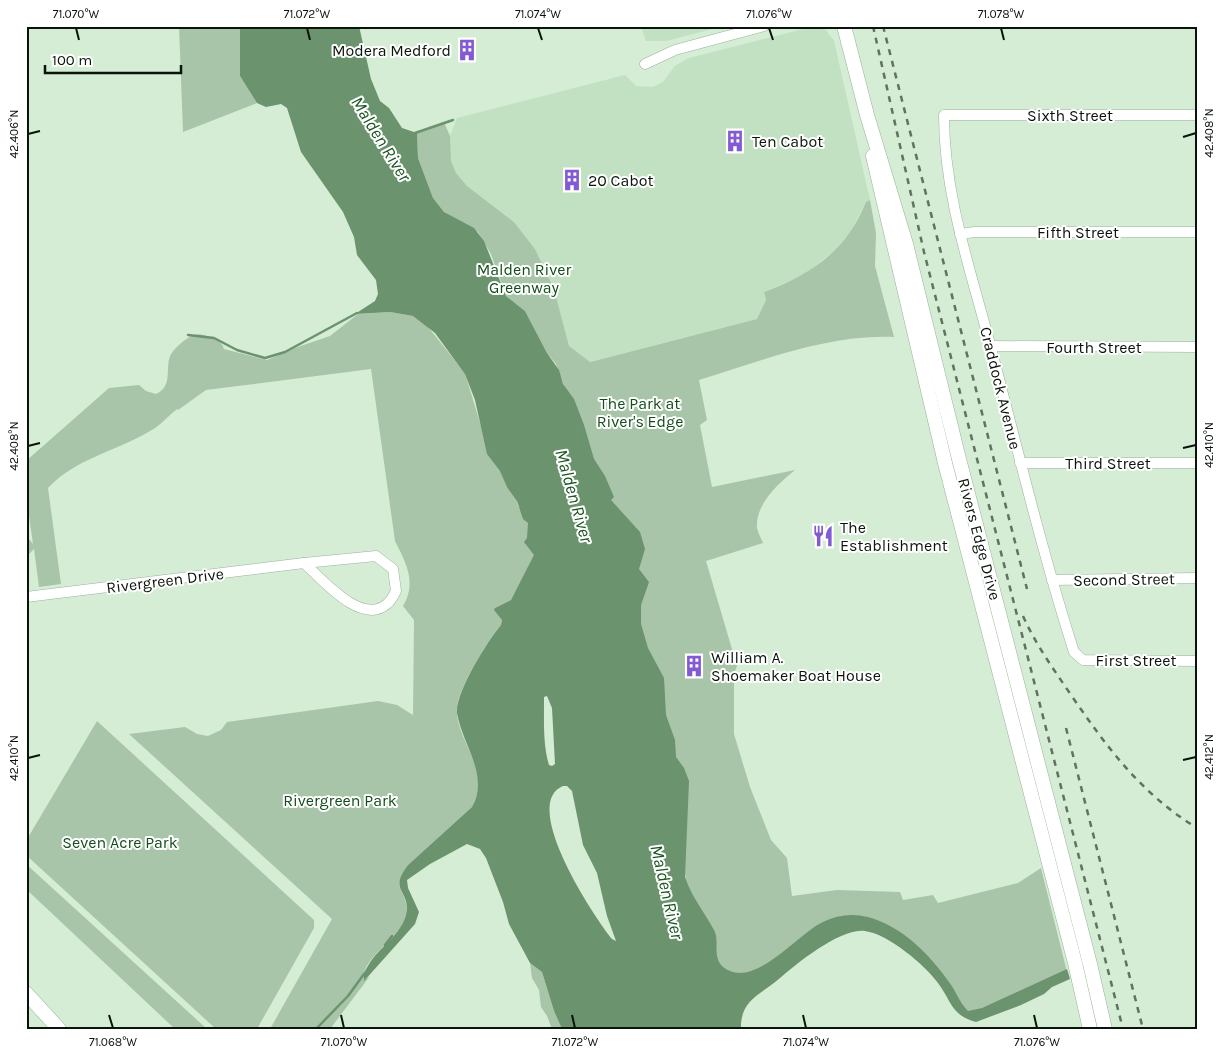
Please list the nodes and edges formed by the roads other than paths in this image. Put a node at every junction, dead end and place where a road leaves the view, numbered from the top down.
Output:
1 (764, 26) edge
2 (844, 26) edge
3 (645, 64) dead end
4 (867, 114) junction
5 (944, 115) joint
6 (1197, 115) edge
7 (1197, 232) edge
8 (960, 234) junction
9 (991, 346) junction
10 (1197, 347) edge
11 (1020, 463) junction
12 (1197, 463) edge
13 (304, 563) junction
14 (1197, 578) edge
15 (1052, 580) junction
16 (26, 597) edge
17 (1077, 657) joint
18 (1197, 660) edge
19 (26, 993) edge
20 (59, 1029) edge
21 (1090, 1029) edge
22 (1105, 1029) edge

1 - 3 street
2 - 4 main road, Rivers Edge Drive
4 - 21 main road, Rivers Edge Drive
4 - 22 main road, Rivers Edge Drive
5 - 6 street, Sixth Street
5 - 8 street, Craddock Avenue
7 - 8 street, Fifth Street
8 - 9 street, Craddock Avenue
9 - 10 street, Fourth Street
9 - 11 street, Craddock Avenue
11 - 12 street, Third Street
11 - 15 street, Craddock Avenue
13 - 13 street, Rivergreen Drive
13 - 16 street, Rivergreen Drive
14 - 15 street, Second Street
15 - 17 street, Craddock Avenue
17 - 18 street, First Street
19 - 20 main road

